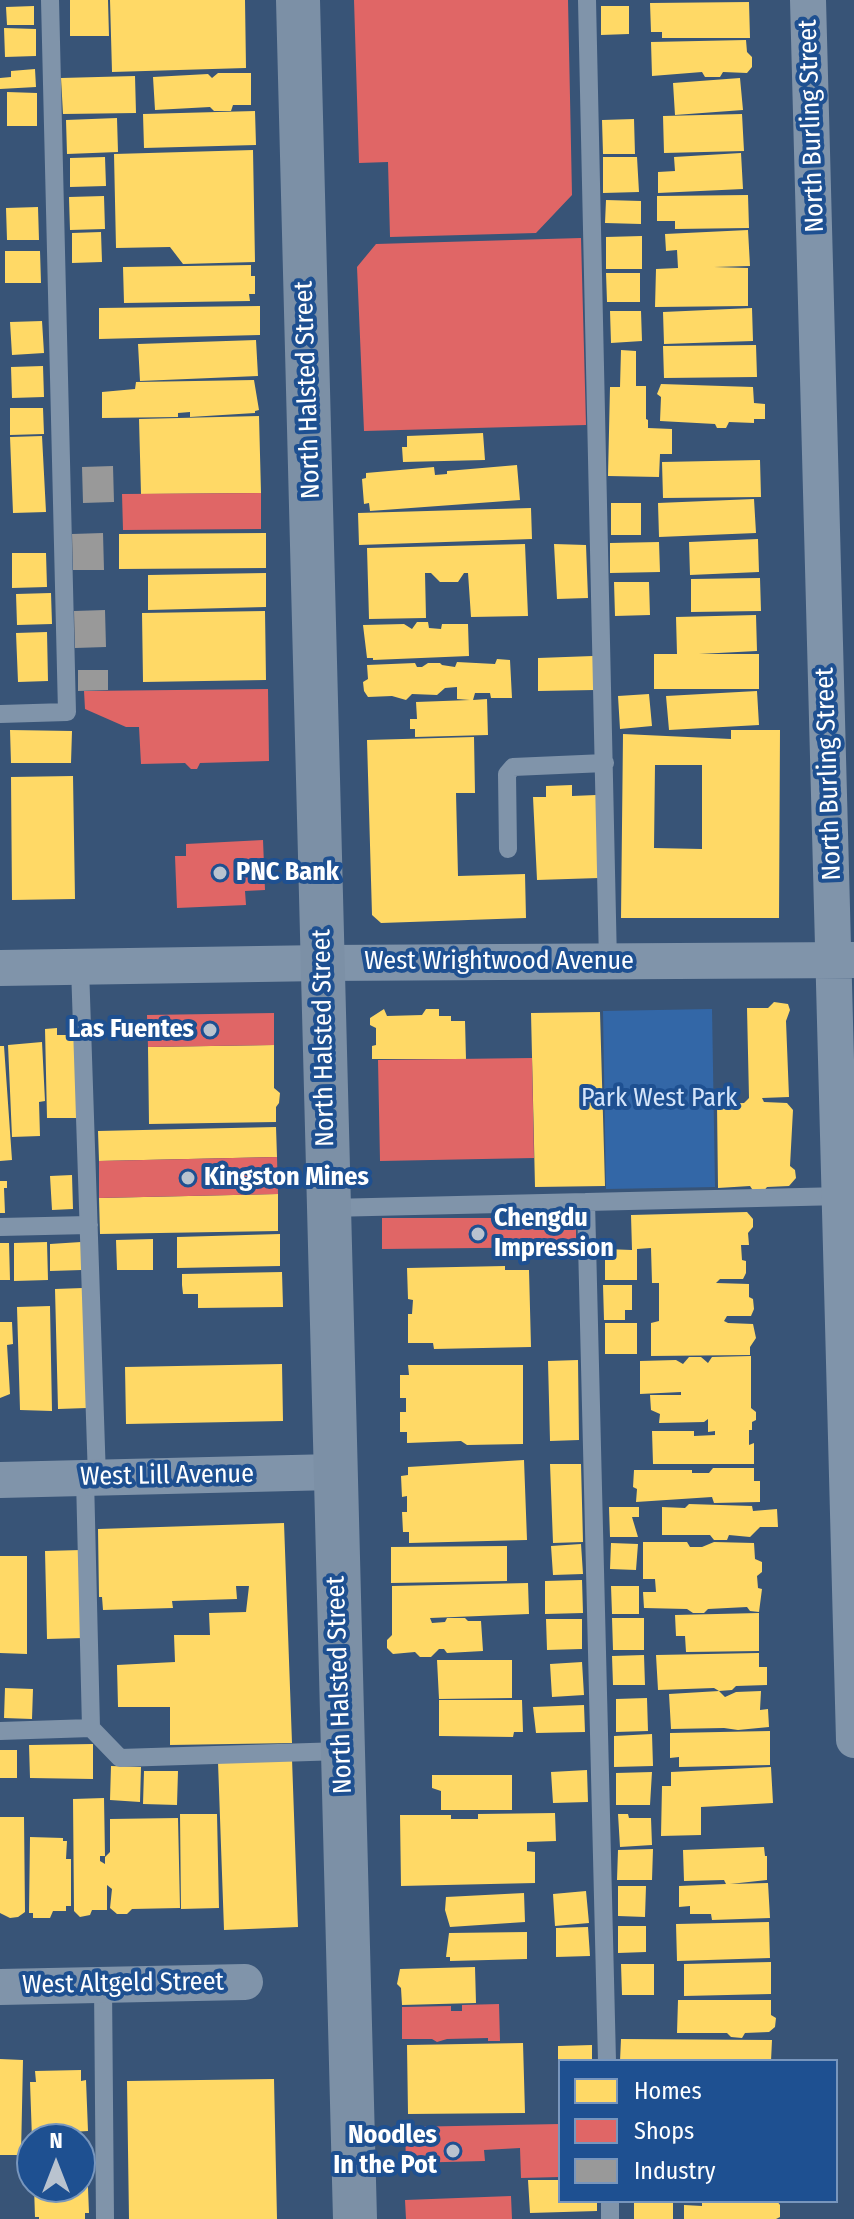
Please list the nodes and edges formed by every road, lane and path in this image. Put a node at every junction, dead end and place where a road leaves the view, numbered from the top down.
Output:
1 (50, 0) edge
2 (298, 0) edge
3 (587, 0) edge
4 (808, 0) edge
5 (0, 714) edge
6 (605, 763) junction
7 (508, 849) dead end
8 (844, 960) edge
9 (608, 962) junction
10 (323, 963) junction
11 (80, 967) junction
12 (0, 968) edge
13 (846, 1196) edge
14 (586, 1202) junction
15 (327, 1208) junction
16 (89, 1225) junction
17 (0, 1227) edge
18 (334, 1472) junction
19 (91, 1478) junction
20 (0, 1480) edge
21 (91, 1728) junction
22 (0, 1731) edge
23 (854, 1740) edge
24 (342, 1751) junction
25 (245, 1982) dead end
26 (103, 1985) junction
27 (0, 1987) edge
28 (607, 2059) edge
29 (105, 2219) edge
30 (355, 2219) edge

1 - 5 lane
2 - 10 main road, North Halsted Street
3 - 6 lane
4 - 8 street, North Burling Street
6 - 7 lane
6 - 9 lane
8 - 9 street, West Wrightwood Avenue
8 - 13 street, North Burling Street
9 - 10 street, West Wrightwood Avenue
10 - 11 street, West Wrightwood Avenue
10 - 15 main road, North Halsted Street
11 - 12 street, West Wrightwood Avenue
11 - 16 lane
13 - 14 lane
13 - 23 street, North Burling Street
14 - 15 lane
14 - 28 lane
15 - 18 main road, North Halsted Street
16 - 17 lane
16 - 19 lane
18 - 19 street, West Lill Avenue
18 - 24 main road, North Halsted Street
19 - 20 street, West Lill Avenue
19 - 21 lane
21 - 22 lane
21 - 24 lane
24 - 30 main road, North Halsted Street
25 - 26 street, West Altgeld Street
26 - 27 street, West Altgeld Street
26 - 29 lane

